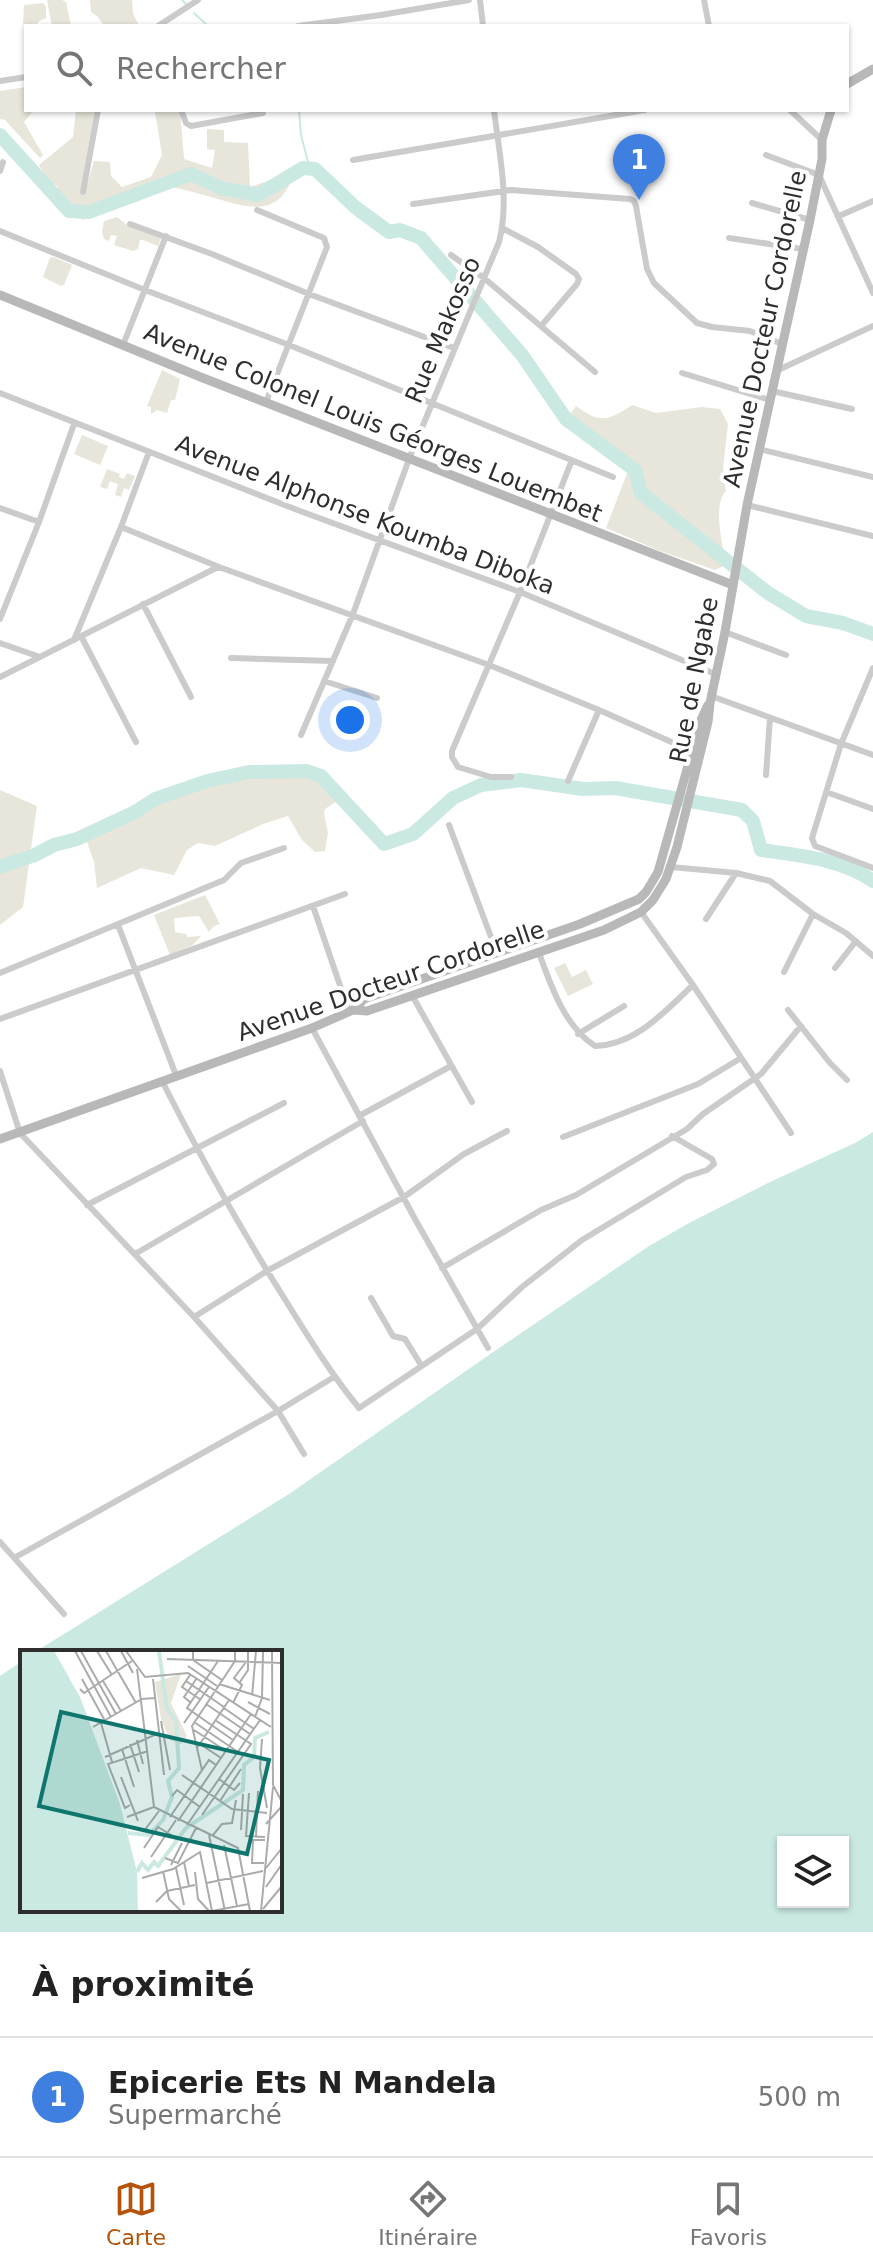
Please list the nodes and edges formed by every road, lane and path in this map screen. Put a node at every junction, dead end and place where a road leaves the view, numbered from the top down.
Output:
1 (198, 0) edge
2 (469, 0) edge
3 (480, 0) edge
4 (704, 0) edge
5 (168, 23) edge
6 (313, 24) edge
7 (483, 24) edge
8 (709, 24) edge
9 (873, 69) edge
10 (24, 77) edge
11 (0, 81) edge
12 (849, 83) edge
13 (98, 112) edge
14 (182, 112) edge
15 (494, 112) edge
16 (634, 112) edge
17 (792, 112) edge
18 (830, 112) edge
19 (263, 113) dead end
20 (497, 136) junction
21 (822, 140) junction
22 (766, 155) dead end
23 (353, 160) dead end
24 (3, 162) dead end
25 (0, 171) edge
26 (819, 175) junction
27 (503, 191) junction
28 (83, 192) dead end
29 (873, 201) edge
30 (752, 203) dead end
31 (413, 204) dead end
32 (257, 210) dead end
33 (839, 216) junction
34 (810, 220) junction
35 (130, 224) dead end
36 (502, 228) junction
37 (0, 231) edge
38 (166, 236) junction
39 (729, 238) dead end
40 (803, 249) junction
41 (451, 255) dead end
42 (484, 278) junction
43 (145, 290) junction
44 (873, 293) edge
45 (309, 294) junction
46 (0, 295) edge
47 (541, 326) junction
48 (873, 326) edge
49 (782, 344) junction
50 (123, 345) junction
51 (289, 345) junction
52 (454, 348) junction
53 (776, 371) junction
54 (595, 372) dead end
55 (682, 373) dead end
56 (2, 394) edge
57 (771, 396) junction
58 (266, 402) junction
59 (0, 403) edge
60 (432, 404) junction
61 (852, 409) dead end
62 (74, 424) junction
63 (759, 449) junction
64 (149, 452) junction
65 (409, 459) junction
66 (572, 460) junction
67 (613, 477) dead end
68 (873, 477) edge
69 (747, 505) junction
70 (0, 508) edge
71 (550, 514) junction
72 (39, 522) junction
73 (121, 527) junction
74 (873, 536) edge
75 (380, 541) junction
76 (739, 557) joint
77 (219, 567) junction
78 (734, 581) junction
79 (520, 592) junction
80 (143, 604) junction
81 (353, 614) junction
82 (0, 619) edge
83 (725, 632) junction
84 (78, 638) junction
85 (0, 643) edge
86 (786, 655) dead end
87 (40, 657) junction
88 (231, 658) dead end
89 (333, 661) junction
90 (489, 665) junction
91 (873, 668) edge
92 (715, 674) junction
93 (0, 677) edge
94 (871, 679) edge
95 (324, 681) junction
96 (191, 697) dead end
97 (377, 698) dead end
98 (710, 699) junction
99 (599, 710) junction
100 (770, 718) junction
101 (301, 735) dead end
102 (136, 742) dead end
103 (841, 744) junction
104 (696, 753) junction
105 (873, 755) edge
106 (766, 775) dead end
107 (511, 777) dead end
108 (568, 781) dead end
109 (826, 792) junction
110 (682, 809) junction
111 (873, 809) edge
112 (449, 825) dead end
113 (284, 848) dead end
114 (671, 867) junction
115 (873, 868) edge
116 (736, 873) junction
117 (345, 894) dead end
118 (313, 906) junction
119 (641, 912) junction
120 (813, 914) junction
121 (706, 919) dead end
122 (118, 925) junction
123 (856, 941) junction
124 (497, 953) junction
125 (539, 953) junction
126 (873, 956) edge
127 (835, 968) dead end
128 (135, 970) junction
129 (784, 972) dead end
130 (0, 973) edge
131 (693, 985) junction
132 (413, 997) junction
133 (624, 1006) dead end
134 (788, 1010) dead end
135 (351, 1011) junction
136 (0, 1019) edge
137 (801, 1026) junction
138 (312, 1028) junction
139 (578, 1034) junction
140 (741, 1058) junction
141 (451, 1066) junction
142 (0, 1071) edge
143 (176, 1075) junction
144 (755, 1079) junction
145 (847, 1080) dead end
146 (162, 1081) junction
147 (472, 1102) dead end
148 (284, 1103) dead end
149 (361, 1118) junction
150 (507, 1131) dead end
151 (20, 1133) junction
152 (791, 1133) dead end
153 (672, 1136) junction
154 (563, 1137) dead end
155 (0, 1139) edge
156 (196, 1149) junction
157 (404, 1197) junction
158 (226, 1202) junction
159 (87, 1205) junction
160 (135, 1254) junction
161 (442, 1268) junction
162 (267, 1271) junction
163 (371, 1298) dead end
164 (194, 1317) junction
165 (477, 1329) junction
166 (488, 1348) dead end
167 (421, 1365) junction
168 (334, 1377) junction
169 (278, 1411) junction
170 (304, 1454) dead end
171 (0, 1542) edge
172 (14, 1558) junction
173 (64, 1614) dead end

1 - 5 street
2 - 6 street
3 - 7 street
4 - 8 street
9 - 12 street
10 - 11 street
13 - 28 street
14 - 19 street
15 - 20 street, Rue Makosso
16 - 20 street
17 - 21 street
18 - 21 street, Avenue Docteur Cordorelle
20 - 23 street
20 - 27 street, Rue Makosso
21 - 26 street, Avenue Docteur Cordorelle
22 - 26 street
24 - 25 street
26 - 33 street
26 - 34 street, Avenue Docteur Cordorelle
27 - 31 street
27 - 36 street, Rue Makosso
27 - 49 street
29 - 33 street
30 - 34 street
32 - 45 street
33 - 44 street
34 - 40 street, Avenue Docteur Cordorelle
35 - 38 street
36 - 42 street, Rue Makosso
36 - 47 street
37 - 43 street
38 - 43 street
38 - 45 street
39 - 40 street
40 - 49 street, Avenue Docteur Cordorelle
41 - 42 street
42 - 47 street
42 - 52 street, Rue Makosso
43 - 50 street
43 - 51 street
45 - 51 street
45 - 52 street
46 - 50 street, Avenue Colonel Louis Géorges Louembet
47 - 54 street
48 - 53 street
49 - 53 street, Avenue Docteur Cordorelle
50 - 58 street, Avenue Colonel Louis Géorges Louembet
51 - 58 street
51 - 60 street
52 - 60 street, Rue Makosso
53 - 57 street, Avenue Docteur Cordorelle
55 - 57 street
56 - 59 street
56 - 62 street, Avenue Alphonse Koumba Diboka
57 - 61 street
57 - 63 street, Avenue Docteur Cordorelle
58 - 65 street, Avenue Colonel Louis Géorges Louembet
60 - 65 street, Rue Makosso
60 - 66 street
62 - 64 street, Avenue Alphonse Koumba Diboka
62 - 72 street
63 - 68 street
63 - 69 street, Avenue Docteur Cordorelle
64 - 73 street
64 - 75 street, Avenue Alphonse Koumba Diboka
65 - 71 street, Avenue Colonel Louis Géorges Louembet
65 - 75 street, Rue Makosso
66 - 67 street
66 - 71 street
69 - 74 street
69 - 76 street, Avenue Docteur Cordorelle
70 - 72 street
71 - 78 street, Avenue Colonel Louis Géorges Louembet
71 - 79 street
72 - 82 street
73 - 77 street
73 - 84 street
75 - 79 street, Avenue Alphonse Koumba Diboka
75 - 81 street, Rue Makosso
76 - 78 street, Rue de Ngabe
77 - 80 street
77 - 81 street
78 - 83 street, Rue de Ngabe
79 - 90 street
79 - 92 street, Avenue Alphonse Koumba Diboka
80 - 84 street
80 - 96 street
81 - 89 street, Rue Makosso
81 - 90 street
83 - 86 street
83 - 92 street, Rue de Ngabe
84 - 87 street
84 - 102 street
85 - 87 street
87 - 93 street
88 - 89 street
89 - 95 street, Rue Makosso
90 - 99 street
90 - 107 street
91 - 94 street
92 - 98 street, Rue de Ngabe
94 - 103 street
95 - 97 street
95 - 101 street, Rue Makosso
98 - 100 street
98 - 104 street, Rue de Ngabe
99 - 104 street
99 - 108 street
100 - 103 street
100 - 106 street
103 - 105 street
103 - 109 street
104 - 110 street, Rue de Ngabe
109 - 111 street
109 - 115 street
110 - 114 street, Avenue Docteur Cordorelle
110 - 124 street
112 - 124 street
113 - 122 street
114 - 116 street
114 - 119 street, Avenue Docteur Cordorelle
116 - 120 street
116 - 121 street
117 - 118 street
118 - 128 street
118 - 135 street
119 - 125 street, Avenue Docteur Cordorelle
119 - 131 street
120 - 123 street
120 - 129 street
122 - 128 street
122 - 130 street
123 - 126 street
123 - 127 street
124 - 135 street
125 - 132 street, Avenue Docteur Cordorelle
125 - 139 street
128 - 136 street
128 - 143 street
131 - 139 street
131 - 140 street
132 - 135 street, Avenue Docteur Cordorelle
132 - 141 street
133 - 139 street
134 - 137 street
135 - 138 street, Avenue Docteur Cordorelle
137 - 144 street
137 - 145 street
138 - 143 street, Avenue Docteur Cordorelle
138 - 149 street
140 - 144 street
140 - 154 street
141 - 147 street
141 - 149 street
142 - 151 street
143 - 146 street, Avenue Docteur Cordorelle
144 - 152 street
144 - 153 street
146 - 151 street, Avenue Docteur Cordorelle
146 - 156 street
148 - 156 street
149 - 157 street
149 - 158 street
150 - 157 street
151 - 155 street, Avenue Docteur Cordorelle
151 - 159 street
153 - 161 street
153 - 165 street
156 - 158 street
156 - 159 street
157 - 161 street
157 - 162 street
158 - 160 street
158 - 162 street
159 - 160 street
160 - 164 street
161 - 165 street
162 - 164 street
162 - 168 street
163 - 167 street
164 - 169 street
165 - 166 street
165 - 167 street
167 - 168 street
168 - 169 street
169 - 170 street
169 - 172 street
171 - 172 street
172 - 173 street

